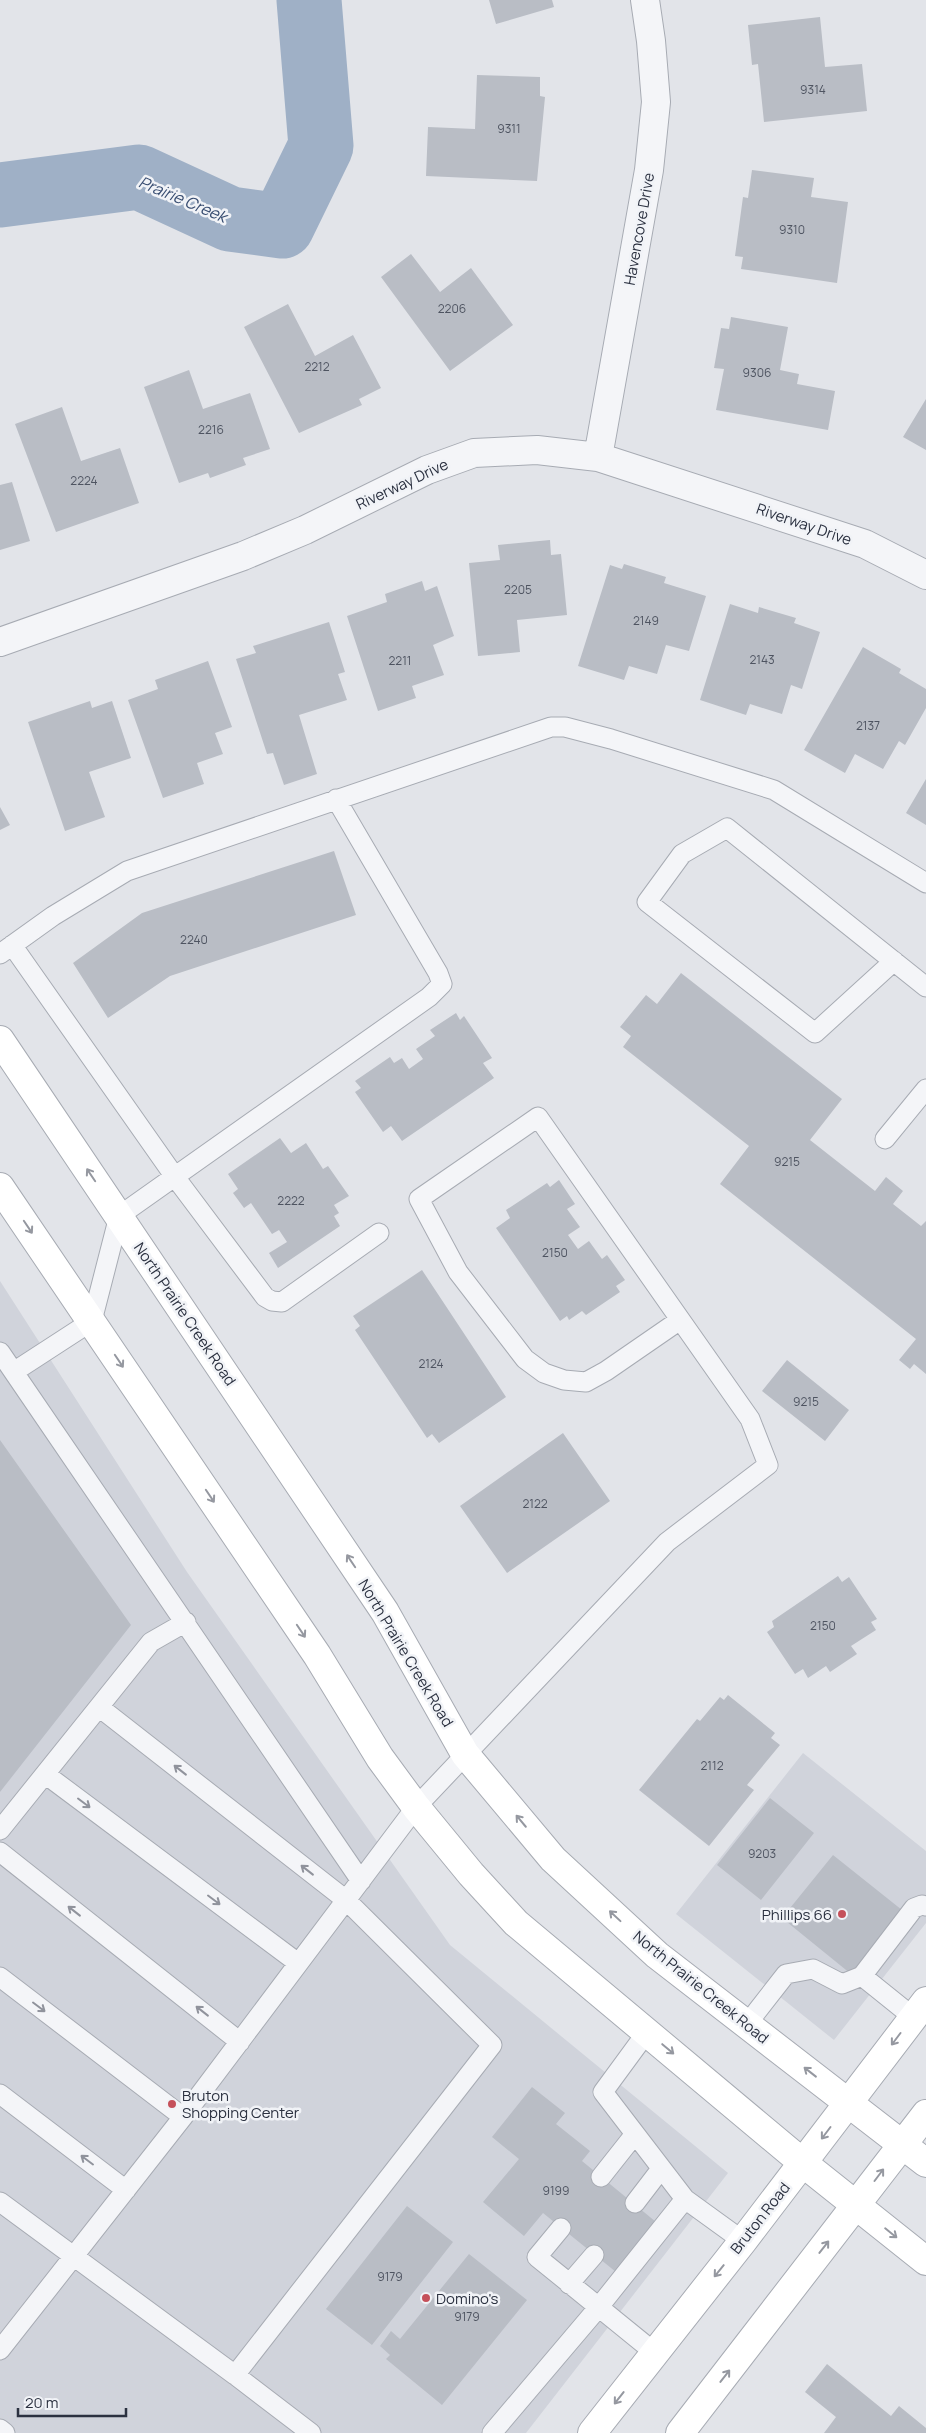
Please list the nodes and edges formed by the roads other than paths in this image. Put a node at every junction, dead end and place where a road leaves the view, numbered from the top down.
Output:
1 (645, 0) edge
2 (598, 457) junction
3 (926, 575) edge
4 (0, 642) edge
5 (336, 799) junction
6 (926, 883) edge
7 (6, 949) edge
8 (894, 961) junction
9 (926, 987) edge
10 (0, 1040) edge
11 (926, 1089) edge
12 (885, 1139) dead end
13 (175, 1177) junction
14 (0, 1187) edge
15 (118, 1216) junction
16 (379, 1233) dead end
17 (680, 1320) junction
18 (92, 1321) junction
19 (0, 1352) edge
20 (15, 1371) junction
21 (186, 1622) junction
22 (99, 1707) junction
23 (465, 1754) junction
24 (44, 1774) junction
25 (416, 1808) junction
26 (0, 1830) edge
27 (0, 1852) edge
28 (361, 1881) junction
29 (346, 1900) junction
30 (926, 1906) edge
31 (298, 1962) junction
32 (862, 1976) junction
33 (0, 1977) edge
34 (920, 2009) edge
35 (747, 2024) junction
36 (647, 2032) junction
37 (240, 2042) junction
38 (0, 2094) edge
39 (849, 2102) junction
40 (926, 2114) edge
41 (183, 2117) junction
42 (635, 2134) junction
43 (902, 2144) junction
44 (803, 2163) junction
45 (926, 2163) edge
46 (661, 2169) junction
47 (601, 2177) dead end
48 (126, 2190) junction
49 (685, 2199) junction
50 (0, 2202) edge
51 (634, 2203) dead end
52 (857, 2205) junction
53 (561, 2228) dead end
54 (743, 2241) junction
55 (594, 2254) dead end
56 (72, 2256) junction
57 (926, 2261) edge
58 (569, 2284) junction
59 (598, 2308) junction
60 (0, 2350) edge
61 (654, 2352) junction
62 (235, 2375) junction
63 (0, 2429) edge
64 (5, 2433) edge
65 (311, 2433) edge
66 (492, 2433) edge
67 (592, 2433) edge
68 (680, 2433) edge

1 - 2 street, Havencove Drive
2 - 3 street, Riverway Drive
2 - 4 street, Riverway Drive
5 - 6 lane
5 - 7 lane
5 - 13 lane
7 - 13 lane
8 - 8 lane
8 - 9 lane
15 -> 10 main road, North Prairie Creek Road
11 - 12 lane
13 - 15 lane
13 - 16 lane
14 -> 18 main road
15 - 18 lane
23 -> 15 main road, North Prairie Creek Road
17 - 17 lane
17 - 23 lane
18 - 20 lane
18 -> 25 main road
19 - 20 lane
20 - 21 lane
21 - 22 lane
21 - 28 lane
22 - 24 lane
29 -> 22 lane
23 - 25 lane
35 -> 23 main road, North Prairie Creek Road
24 - 26 lane
24 -> 31 lane
25 - 28 lane
25 - 36 main road
37 -> 27 lane
28 - 29 lane
29 - 31 lane
29 - 62 lane
30 - 32 lane
31 - 37 lane
32 - 34 lane
32 - 35 lane
33 -> 41 lane
34 -> 39 main road, Bruton Road
39 -> 35 main road, North Prairie Creek Road
36 - 42 lane
36 -> 44 main road
37 - 41 lane
48 -> 38 lane
39 - 43 main road, North Prairie Creek Road
39 -> 44 main road, Bruton Road
40 - 43 main road
41 - 48 lane
42 - 46 lane
42 - 47 lane
43 - 45 main road, North Prairie Creek Road
52 -> 43 main road
44 - 52 main road
44 - 54 main road, Bruton Road
46 - 49 lane
46 - 51 lane
48 - 56 lane
49 - 54 lane
49 - 59 lane
50 - 56 lane
52 -> 57 main road
68 -> 52 main road
53 - 58 lane
54 -> 61 main road, Bruton Road
55 - 58 lane
56 - 60 lane
56 - 62 lane
58 - 59 lane
59 - 61 lane
59 - 66 lane
61 -> 67 main road, Bruton Road
62 - 65 lane
63 - 64 lane

